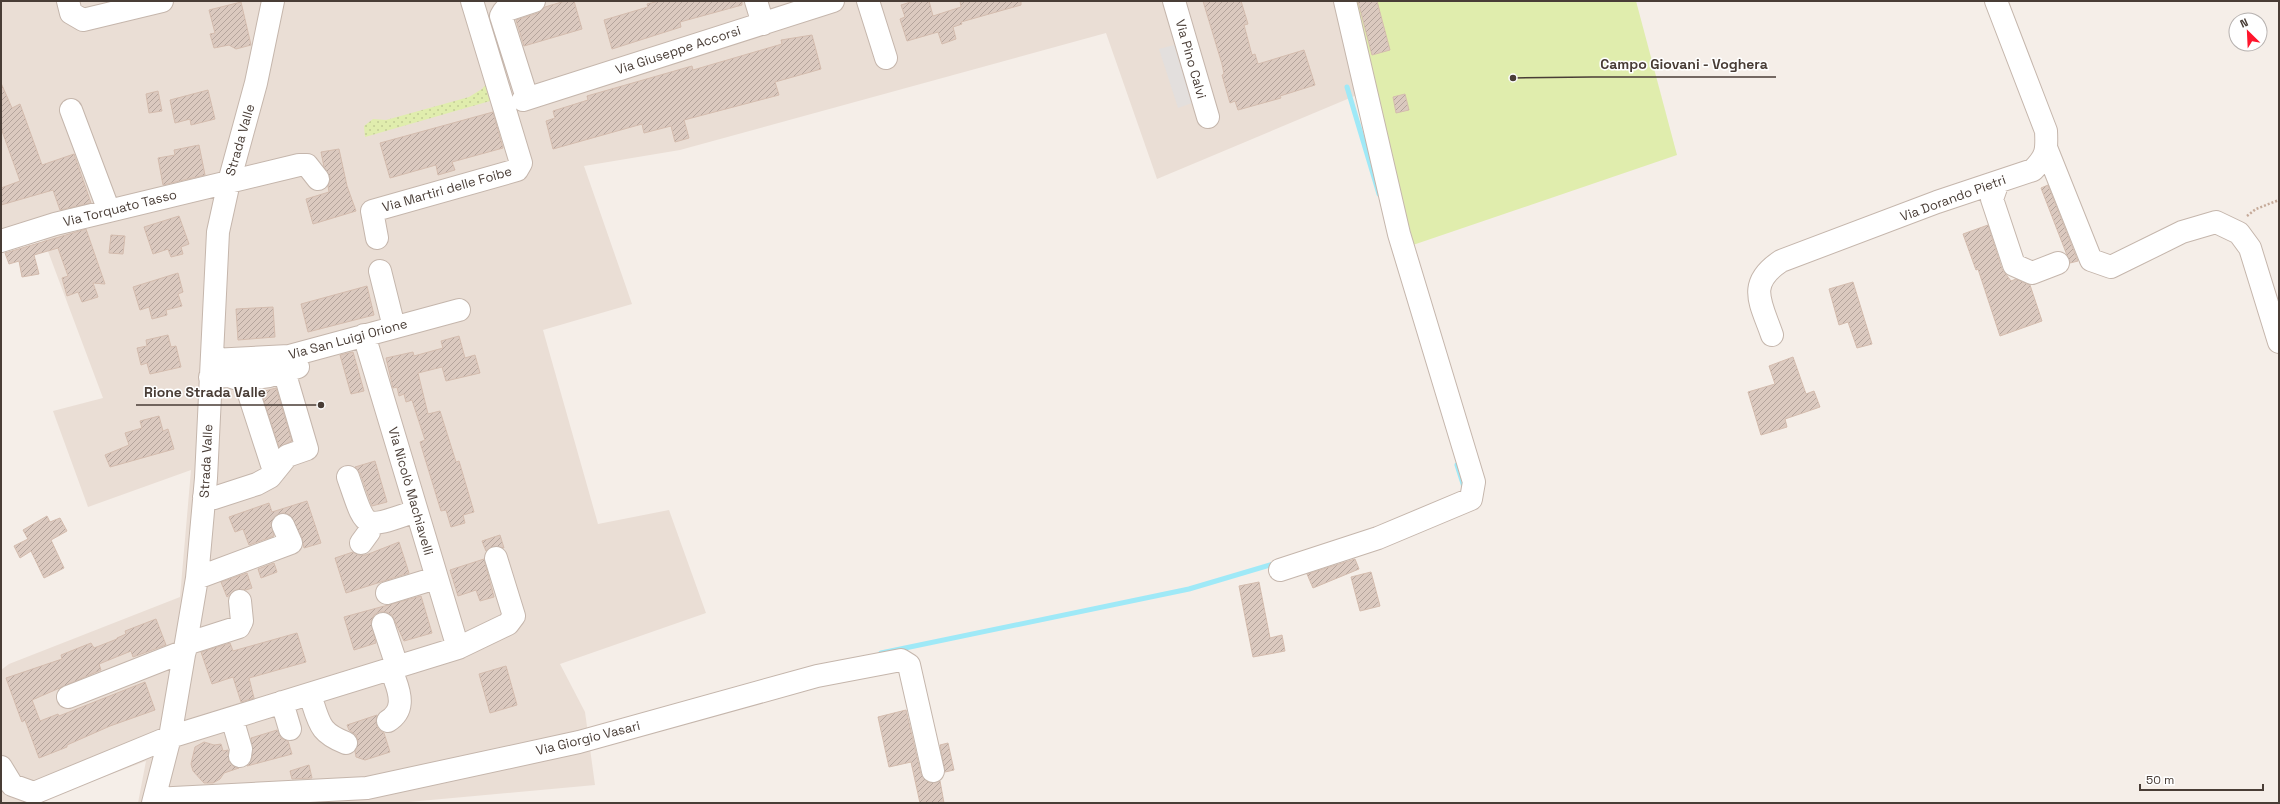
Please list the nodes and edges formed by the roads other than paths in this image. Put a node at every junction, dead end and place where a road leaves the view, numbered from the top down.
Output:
1 (68, 1) edge
2 (162, 1) edge
3 (273, 1) edge
4 (472, 1) edge
5 (534, 1) edge
6 (756, 1) edge
7 (833, 1) edge
8 (868, 1) edge
9 (1174, 1) edge
10 (1345, 1) edge
11 (1996, 1) edge
12 (763, 24) junction
13 (886, 58) dead end
14 (71, 110) dead end
15 (1208, 117) dead end
16 (2047, 150) junction
17 (318, 179) dead end
18 (229, 182) junction
19 (1998, 182) junction
20 (109, 211) junction
21 (377, 238) dead end
22 (6, 240) edge
23 (2058, 263) dead end
24 (380, 271) dead end
25 (459, 310) dead end
26 (394, 327) junction
27 (364, 335) junction
28 (1772, 335) dead end
29 (2279, 342) edge
30 (333, 358) dead end
31 (211, 368) junction
32 (284, 371) junction
33 (241, 380) junction
34 (274, 471) junction
35 (348, 477) dead end
36 (204, 497) junction
37 (416, 511) junction
38 (283, 525) dead end
39 (496, 558) dead end
40 (1280, 570) dead end
41 (197, 578) junction
42 (436, 578) junction
43 (387, 593) dead end
44 (240, 601) dead end
45 (383, 624) dead end
46 (186, 647) junction
47 (458, 648) junction
48 (394, 678) junction
49 (68, 696) dead end
50 (312, 700) junction
51 (282, 702) junction
52 (232, 718) junction
53 (388, 721) dead end
54 (290, 729) dead end
55 (170, 737) junction
56 (346, 743) dead end
57 (240, 756) dead end
58 (1, 767) edge
59 (933, 771) dead end
60 (154, 801) edge

1 - 2 street
3 - 18 street, Strada Valle
4 - 21 street, Via Martiri delle Foibe
5 - 12 street, Via Giuseppe Accorsi
6 - 12 street
7 - 12 street, Via Giuseppe Accorsi
8 - 13 street
9 - 15 street, Via Pino Calvi
10 - 40 street
11 - 16 street
14 - 20 street
16 - 19 street, Via Dorando Pietri
16 - 29 street
17 - 18 street, Via Torquato Tasso
18 - 20 street, Via Torquato Tasso
18 - 31 street, Strada Valle
19 - 23 street
19 - 28 street, Via Dorando Pietri
20 - 22 street, Via Torquato Tasso
24 - 26 street
25 - 26 street, Via San Luigi Orione
26 - 27 street, Via San Luigi Orione
27 - 31 street, Via San Luigi Orione
27 - 37 street, Via Nicolò Machiavelli
30 - 32 street
31 - 33 street
31 - 36 street, Strada Valle
32 - 33 street
32 - 34 street
33 - 34 street
34 - 36 street
35 - 37 street
36 - 41 street, Strada Valle
37 - 42 street, Via Nicolò Machiavelli
38 - 41 street
39 - 47 street
41 - 46 street, Strada Valle
42 - 43 street
42 - 47 street, Via Nicolò Machiavelli
44 - 46 street
45 - 48 street
46 - 49 street
46 - 55 street, Strada Valle
47 - 48 street
48 - 50 street
48 - 53 street
50 - 51 street
50 - 56 street
51 - 52 street
51 - 54 street
52 - 55 street
52 - 57 street
55 - 58 street
55 - 60 street, Strada Valle
59 - 60 street, Via Giorgio Vasari

